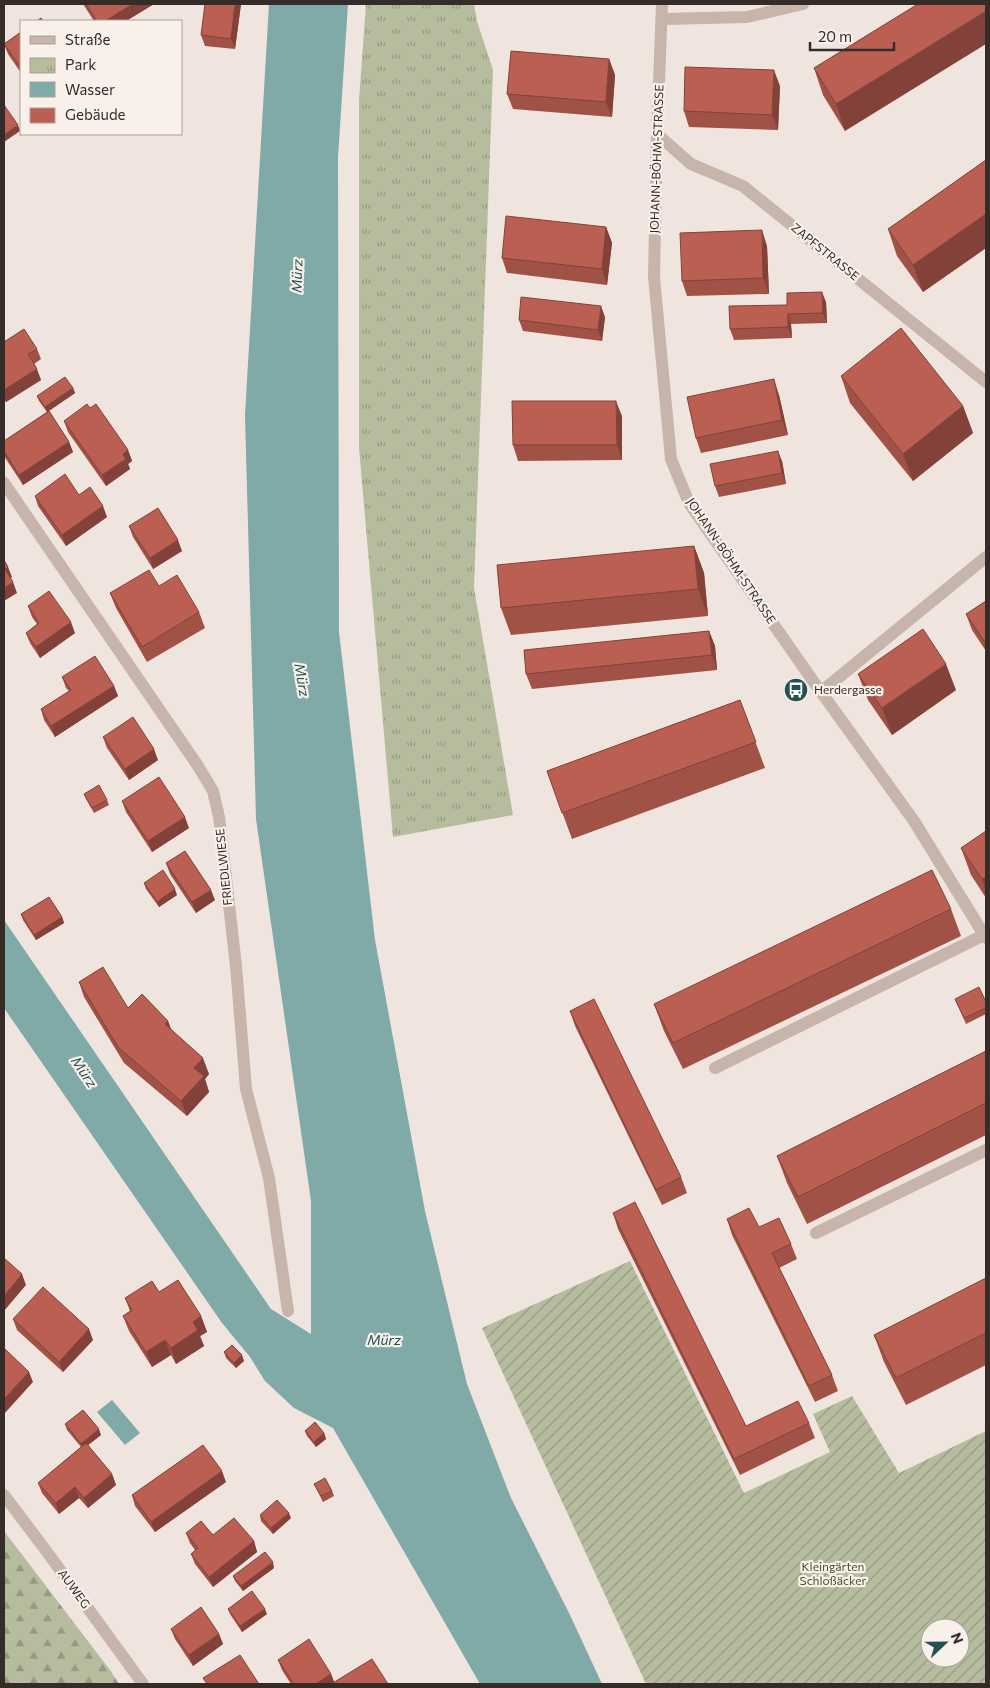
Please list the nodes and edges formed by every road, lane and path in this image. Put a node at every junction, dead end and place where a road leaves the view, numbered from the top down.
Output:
1 (662, 4) edge
2 (803, 4) edge
3 (663, 19) junction
4 (657, 134) junction
5 (986, 382) edge
6 (4, 482) edge
7 (986, 557) edge
8 (822, 691) junction
9 (986, 935) edge
10 (715, 1068) dead end
11 (986, 1150) edge
12 (816, 1233) dead end
13 (288, 1311) dead end
14 (4, 1495) edge
15 (143, 1684) edge

1 - 3 street, JOHANN-BÖHM-STRASSE
2 - 3 street
3 - 4 street, JOHANN-BÖHM-STRASSE
4 - 5 street, ZAPFSTRASSE
4 - 8 street, JOHANN-BÖHM-STRASSE
6 - 13 street, FRIEDLWIESE
7 - 8 street
8 - 9 street, JOHANN-BÖHM-STRASSE
9 - 10 street
11 - 12 street
14 - 15 street, AUWEG

